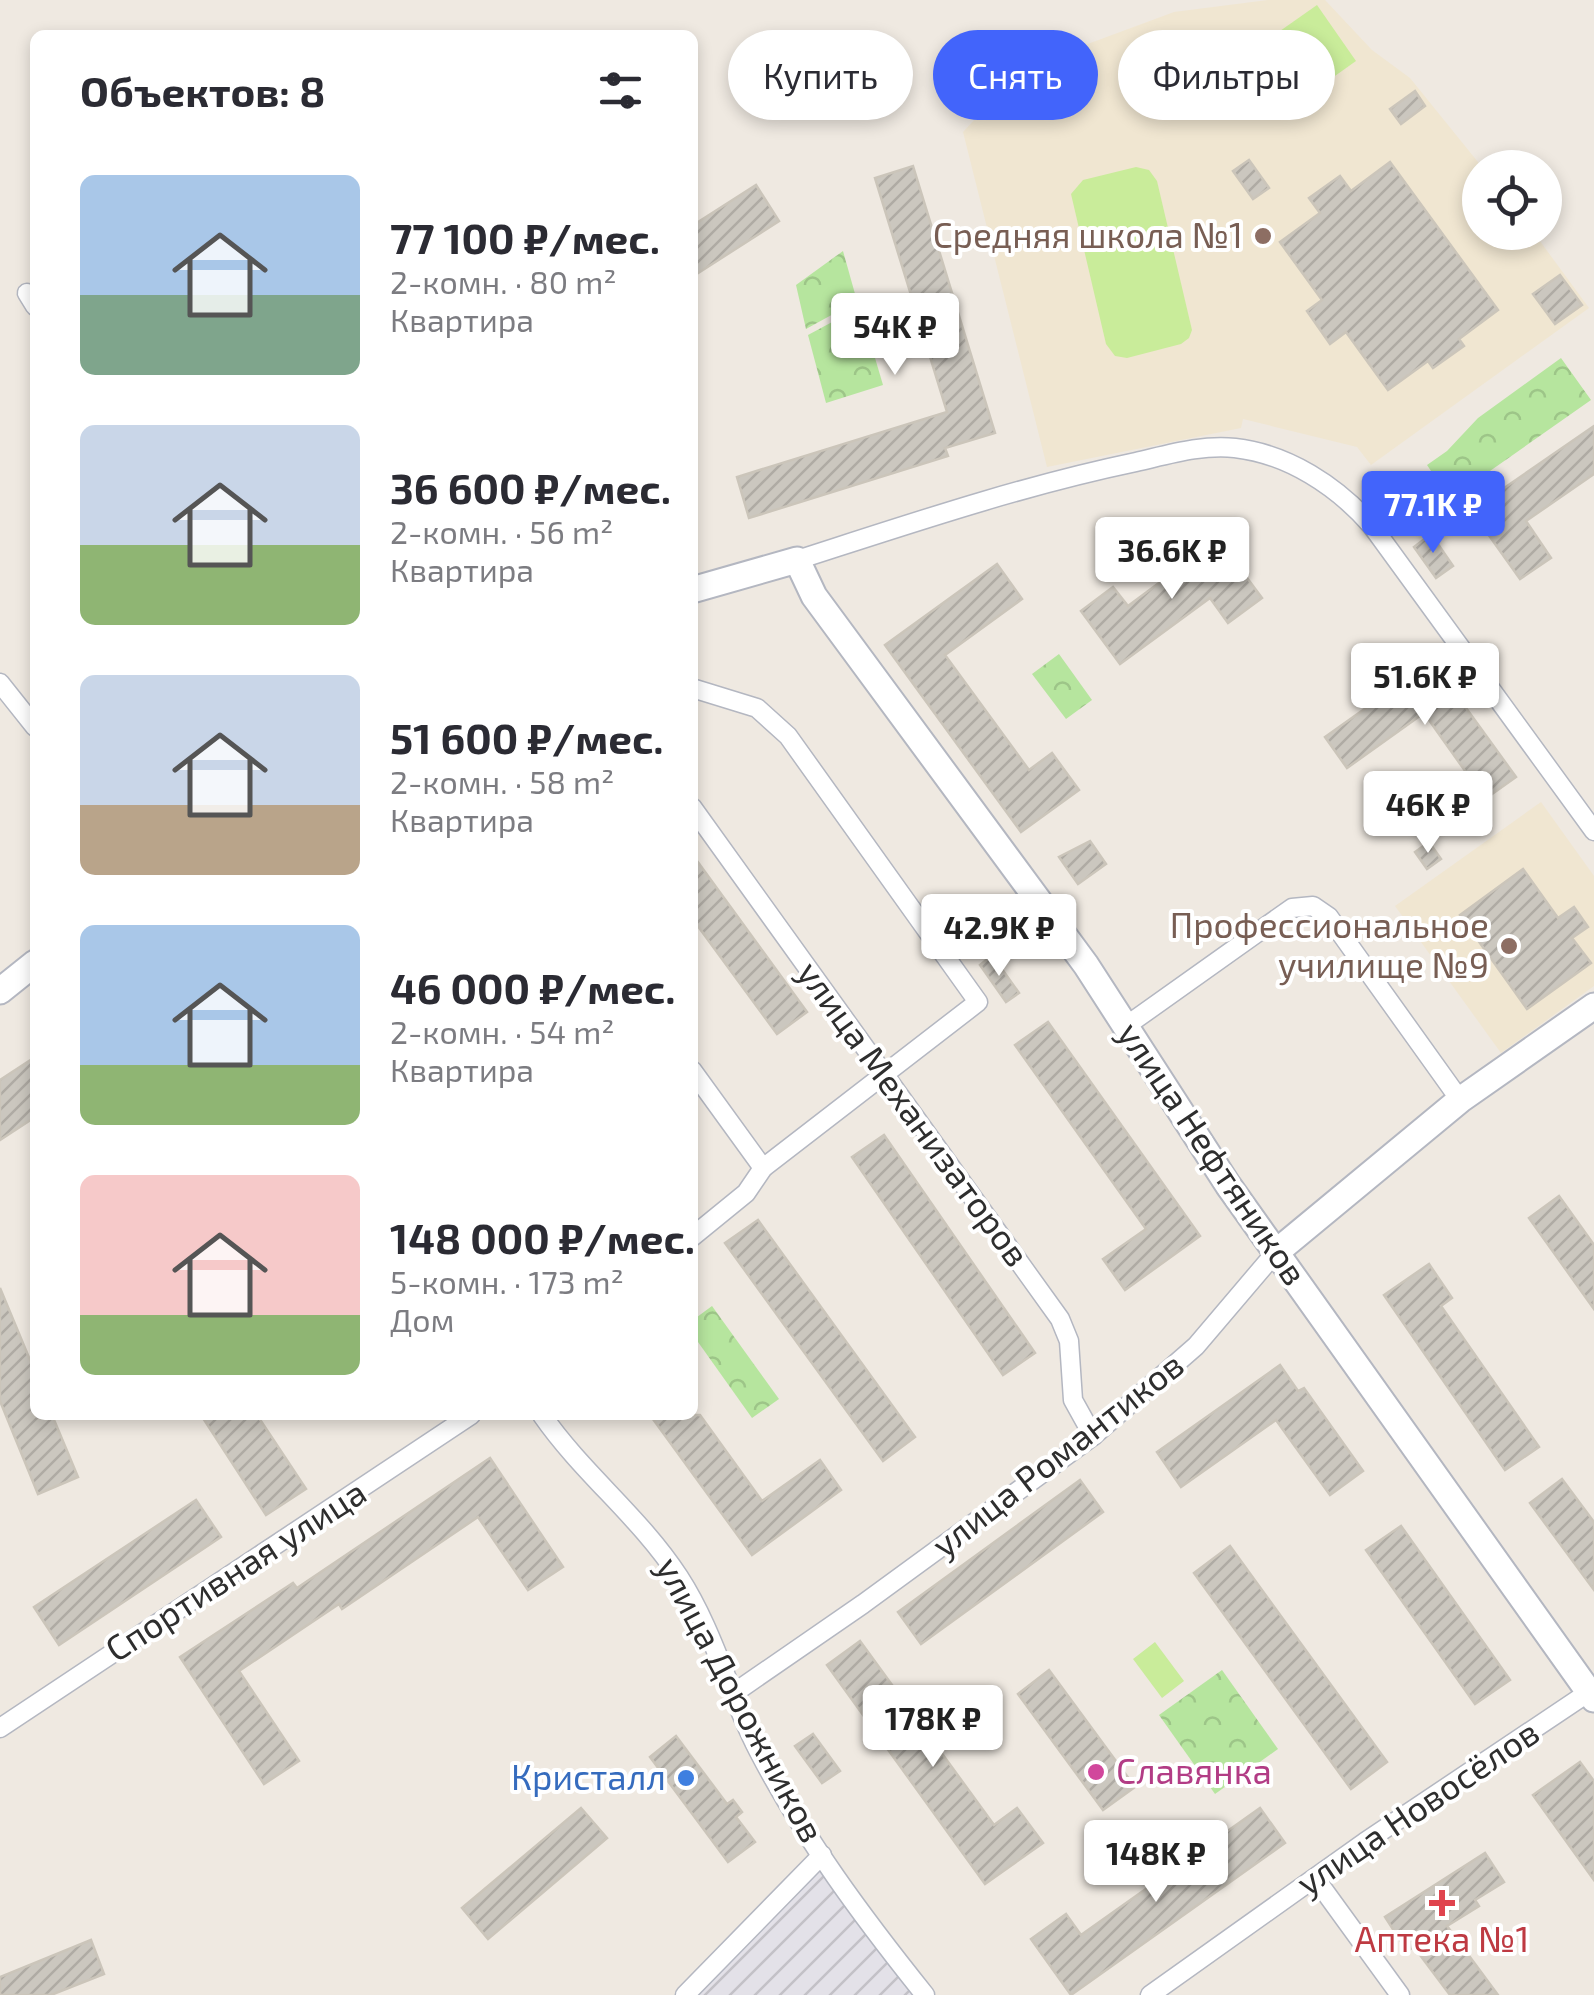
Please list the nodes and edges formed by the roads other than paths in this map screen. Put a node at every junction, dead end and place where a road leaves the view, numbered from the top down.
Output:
1 (797, 560) junction
2 (698, 588) edge
3 (0, 683) edge
4 (698, 690) edge
5 (30, 720) edge
6 (698, 815) edge
7 (1594, 831) edge
8 (30, 967) edge
9 (0, 991) edge
10 (1594, 1006) edge
11 (1126, 1026) junction
12 (884, 1073) junction
13 (698, 1078) edge
14 (1460, 1100) junction
15 (763, 1168) junction
16 (698, 1232) edge
17 (1275, 1253) junction
18 (464, 1420) edge
19 (545, 1420) edge
20 (1093, 1436) junction
21 (734, 1693) junction
22 (1592, 1696) edge
23 (0, 1728) edge
24 (822, 1855) junction
25 (1314, 1878) junction
26 (685, 1995) edge
27 (925, 1995) edge
28 (1150, 1995) edge
29 (1400, 1995) edge

1 - 2 street
1 - 7 street
1 - 11 street, улица Нефтяников
3 - 5 street
4 - 12 street
6 - 12 street, улица Механизаторов
8 - 9 street
10 - 14 street, улица Романтиков
11 - 14 street
11 - 17 street, улица Нефтяников
12 - 15 street
12 - 20 street, улица Механизаторов
13 - 15 street
14 - 17 street, улица Романтиков
15 - 16 street
17 - 20 street, улица Романтиков
17 - 22 street, улица Нефтяников
18 - 23 street, Спортивная улица
19 - 21 street, улица Дорожников
20 - 21 street, улица Романтиков
21 - 24 street, улица Дорожников
22 - 25 street, улица Новосёлов
24 - 26 street
24 - 27 street, улица Дорожников
25 - 28 street, улица Новосёлов
25 - 29 street

